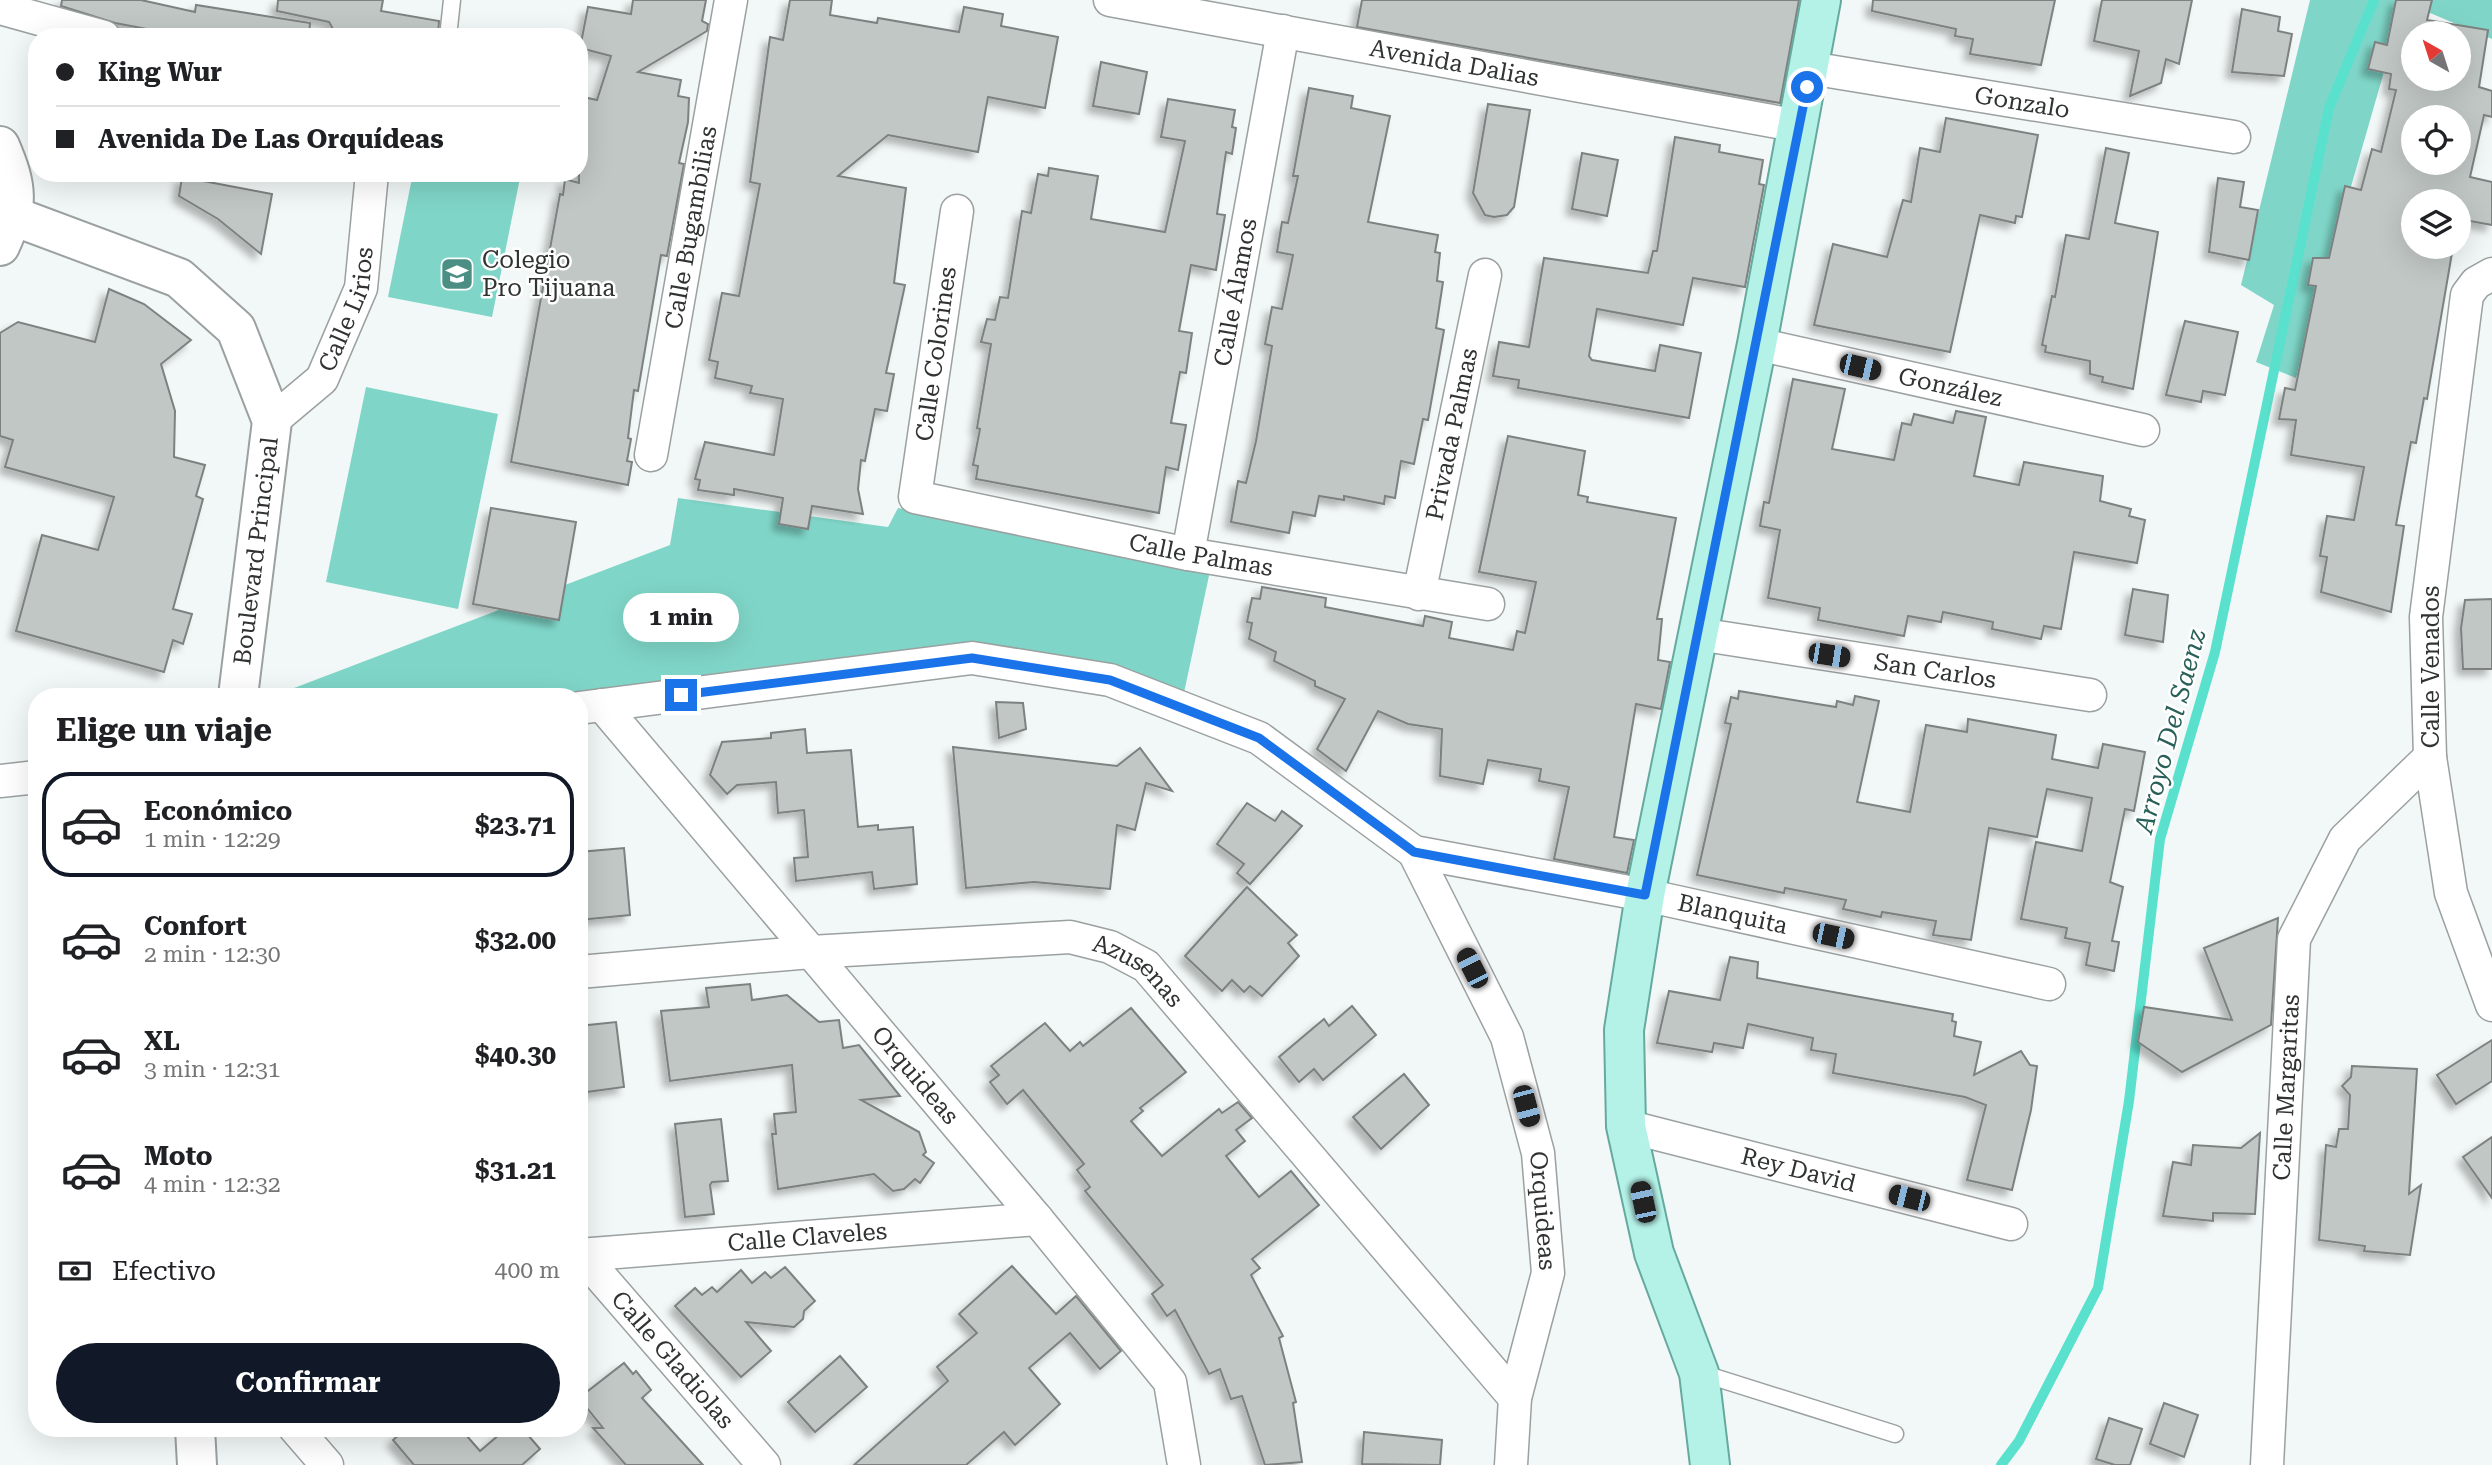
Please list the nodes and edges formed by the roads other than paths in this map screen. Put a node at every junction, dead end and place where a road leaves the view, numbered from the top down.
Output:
1 (452, 0) edge
2 (730, 0) edge
3 (1110, 0) edge
4 (1821, 0) edge
5 (0, 8) edge
6 (72, 28) edge
7 (449, 28) edge
8 (1283, 32) junction
9 (1810, 68) junction
10 (1799, 126) junction
11 (2234, 137) dead end
12 (0, 146) edge
13 (371, 182) edge
14 (957, 211) dead end
15 (7, 231) edge
16 (1485, 275) dead end
17 (2484, 278) edge
18 (1757, 344) junction
19 (272, 421) junction
20 (2143, 430) dead end
21 (651, 455) dead end
22 (915, 497) joint
23 (1188, 554) junction
24 (1419, 594) junction
25 (1488, 604) dead end
26 (1698, 634) junction
27 (238, 688) edge
28 (2090, 695) dead end
29 (590, 706) edge
30 (2430, 757) junction
31 (28, 778) edge
32 (0, 781) edge
33 (1414, 852) junction
34 (1645, 895) junction
35 (811, 953) junction
36 (588, 971) edge
37 (2049, 984) dead end
38 (2492, 1005) edge
39 (1626, 1126) junction
40 (1037, 1219) junction
41 (2011, 1224) dead end
42 (588, 1253) edge
43 (588, 1263) edge
44 (1699, 1373) junction
45 (1515, 1398) junction
46 (1895, 1434) dead end
47 (195, 1437) edge
48 (303, 1437) edge
49 (197, 1465) edge
50 (327, 1465) edge
51 (764, 1465) edge
52 (1184, 1465) edge
53 (1511, 1465) edge
54 (1710, 1465) edge
55 (2267, 1465) edge

1 - 7 lane
2 - 21 street, Calle Bugambilias
3 - 8 street, Avenida Dalias
4 - 9 main road
5 - 6 street
8 - 10 street, Avenida Dalias
8 - 23 street, Calle Álamos
9 - 10 main road
9 - 11 street, Gonzalo
10 - 18 main road
12 - 15 street
13 - 19 street, Calle Lirios
14 - 22 street, Calle Colorines
15 - 19 street, Boulevard Principal
16 - 24 street, Privada Palmas
17 - 30 street, Calle Venados
18 - 20 street, González
18 - 26 main road
19 - 27 street, Boulevard Principal
22 - 23 street, Calle Palmas
23 - 24 street, Calle Palmas
24 - 25 street, Calle Palmas
26 - 28 street, San Carlos
26 - 34 main road
29 - 33 street
29 - 35 street, Orquideas
30 - 38 street, Calle Venados
30 - 55 street, Calle Margaritas
31 - 32 street
33 - 34 street, Blanquita
33 - 45 street, Orquideas
34 - 37 street, Blanquita
34 - 39 main road
35 - 36 street, Azusenas
35 - 40 street, Orquideas
35 - 45 street, Azusenas
39 - 41 street, Rey David
39 - 44 main road
40 - 42 street, Calle Claveles
40 - 52 street, Orquideas
43 - 51 street, Calle Gladiolas
44 - 46 lane
44 - 54 main road
45 - 53 street, Orquideas
47 - 49 street
48 - 50 street

